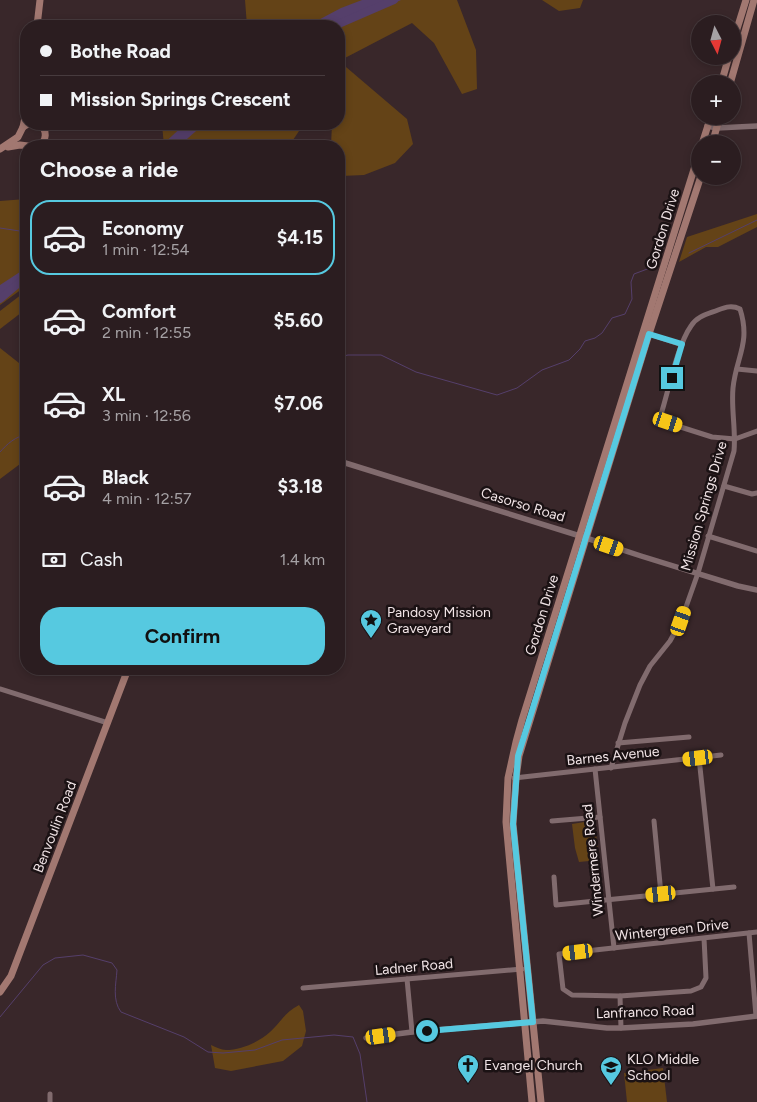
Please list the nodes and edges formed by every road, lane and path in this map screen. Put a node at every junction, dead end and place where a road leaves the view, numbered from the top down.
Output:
1 (40, 0) edge
2 (746, 0) edge
3 (754, 0) edge
4 (741, 16) edge
5 (38, 20) edge
6 (733, 75) edge
7 (718, 125) edge
8 (708, 126) joint
9 (757, 126) edge
10 (717, 128) junction
11 (22, 130) edge
12 (705, 135) edge
13 (715, 135) edge
14 (20, 146) edge
15 (0, 150) edge
16 (691, 180) edge
17 (698, 185) edge
18 (649, 334) junction
19 (682, 344) junction
20 (737, 369) junction
21 (757, 371) edge
22 (757, 431) edge
23 (735, 439) junction
24 (345, 463) edge
25 (724, 486) junction
26 (757, 493) edge
27 (708, 536) junction
28 (582, 537) junction
29 (757, 551) edge
30 (698, 573) junction
31 (757, 590) edge
32 (126, 675) edge
33 (0, 689) edge
34 (108, 724) junction
35 (689, 736) dead end
36 (618, 743) junction
37 (721, 755) dead end
38 (698, 758) junction
39 (611, 768) junction
40 (595, 769) junction
41 (512, 778) junction
42 (600, 817) junction
43 (654, 821) dead end
44 (552, 822) dead end
45 (554, 877) dead end
46 (734, 887) dead end
47 (713, 889) junction
48 (661, 894) junction
49 (609, 900) junction
50 (757, 932) edge
51 (749, 933) junction
52 (704, 938) junction
53 (614, 948) junction
54 (523, 968) junction
55 (407, 978) junction
56 (303, 988) dead end
57 (0, 992) edge
58 (620, 996) junction
59 (756, 1016) edge
60 (525, 1022) junction
61 (533, 1022) junction
62 (621, 1028) junction
63 (412, 1032) junction
64 (366, 1038) dead end
65 (50, 1094) dead end
66 (50, 1102) edge
67 (532, 1102) edge
68 (541, 1102) edge

1 - 5 main road
2 - 4 main road
3 - 6 main road
7 - 10 main road
8 - 10 street
8 - 12 main road
9 - 10 street
10 - 13 main road
11 - 15 main road
14 - 15 main road
16 - 28 main road, Gordon Drive
17 - 18 main road, Gordon Drive
18 - 19 street
18 - 28 main road, Gordon Drive
19 - 20 street, Mission Springs Drive
19 - 23 street
20 - 21 street
20 - 23 street, Mission Springs Drive
22 - 23 street
23 - 25 street, Mission Springs Drive
24 - 28 street, Casorso Road
25 - 26 street
25 - 27 street, Mission Springs Drive
27 - 29 street
27 - 30 street, Mission Springs Drive
28 - 30 street, Casorso Road
28 - 41 main road, Gordon Drive
30 - 31 street, Casorso Road
30 - 36 street, Mission Springs Drive
32 - 34 main road, Benvoulin Road
33 - 34 street
34 - 57 main road, Benvoulin Road
35 - 36 street
36 - 39 street, Mission Springs Drive
37 - 38 street, Barnes Avenue
38 - 39 street, Barnes Avenue
38 - 47 street
39 - 40 street, Barnes Avenue
40 - 41 street, Barnes Avenue
40 - 42 street, Windermere Road
41 - 54 main road, Gordon Drive
42 - 44 street
42 - 49 street, Windermere Road
43 - 48 street
45 - 49 street
46 - 47 street
47 - 48 street
48 - 49 street
49 - 53 street, Windermere Road
50 - 51 street, Wintergreen Drive
51 - 52 street, Wintergreen Drive
51 - 59 street
52 - 53 street, Wintergreen Drive
52 - 58 street
53 - 58 street, Wintergreen Drive
54 - 55 street, Ladner Road
54 - 60 main road, Gordon Drive
54 - 61 main road, Gordon Drive
55 - 56 street, Ladner Road
55 - 63 street
58 - 62 street
59 - 62 street, Lanfranco Road
60 - 61 street, Lanfranco Road
60 - 63 street, Lanfranco Road
60 - 67 main road, Gordon Drive
61 - 62 street, Lanfranco Road
61 - 68 main road, Gordon Drive
63 - 64 street, Lanfranco Road
65 - 66 street

